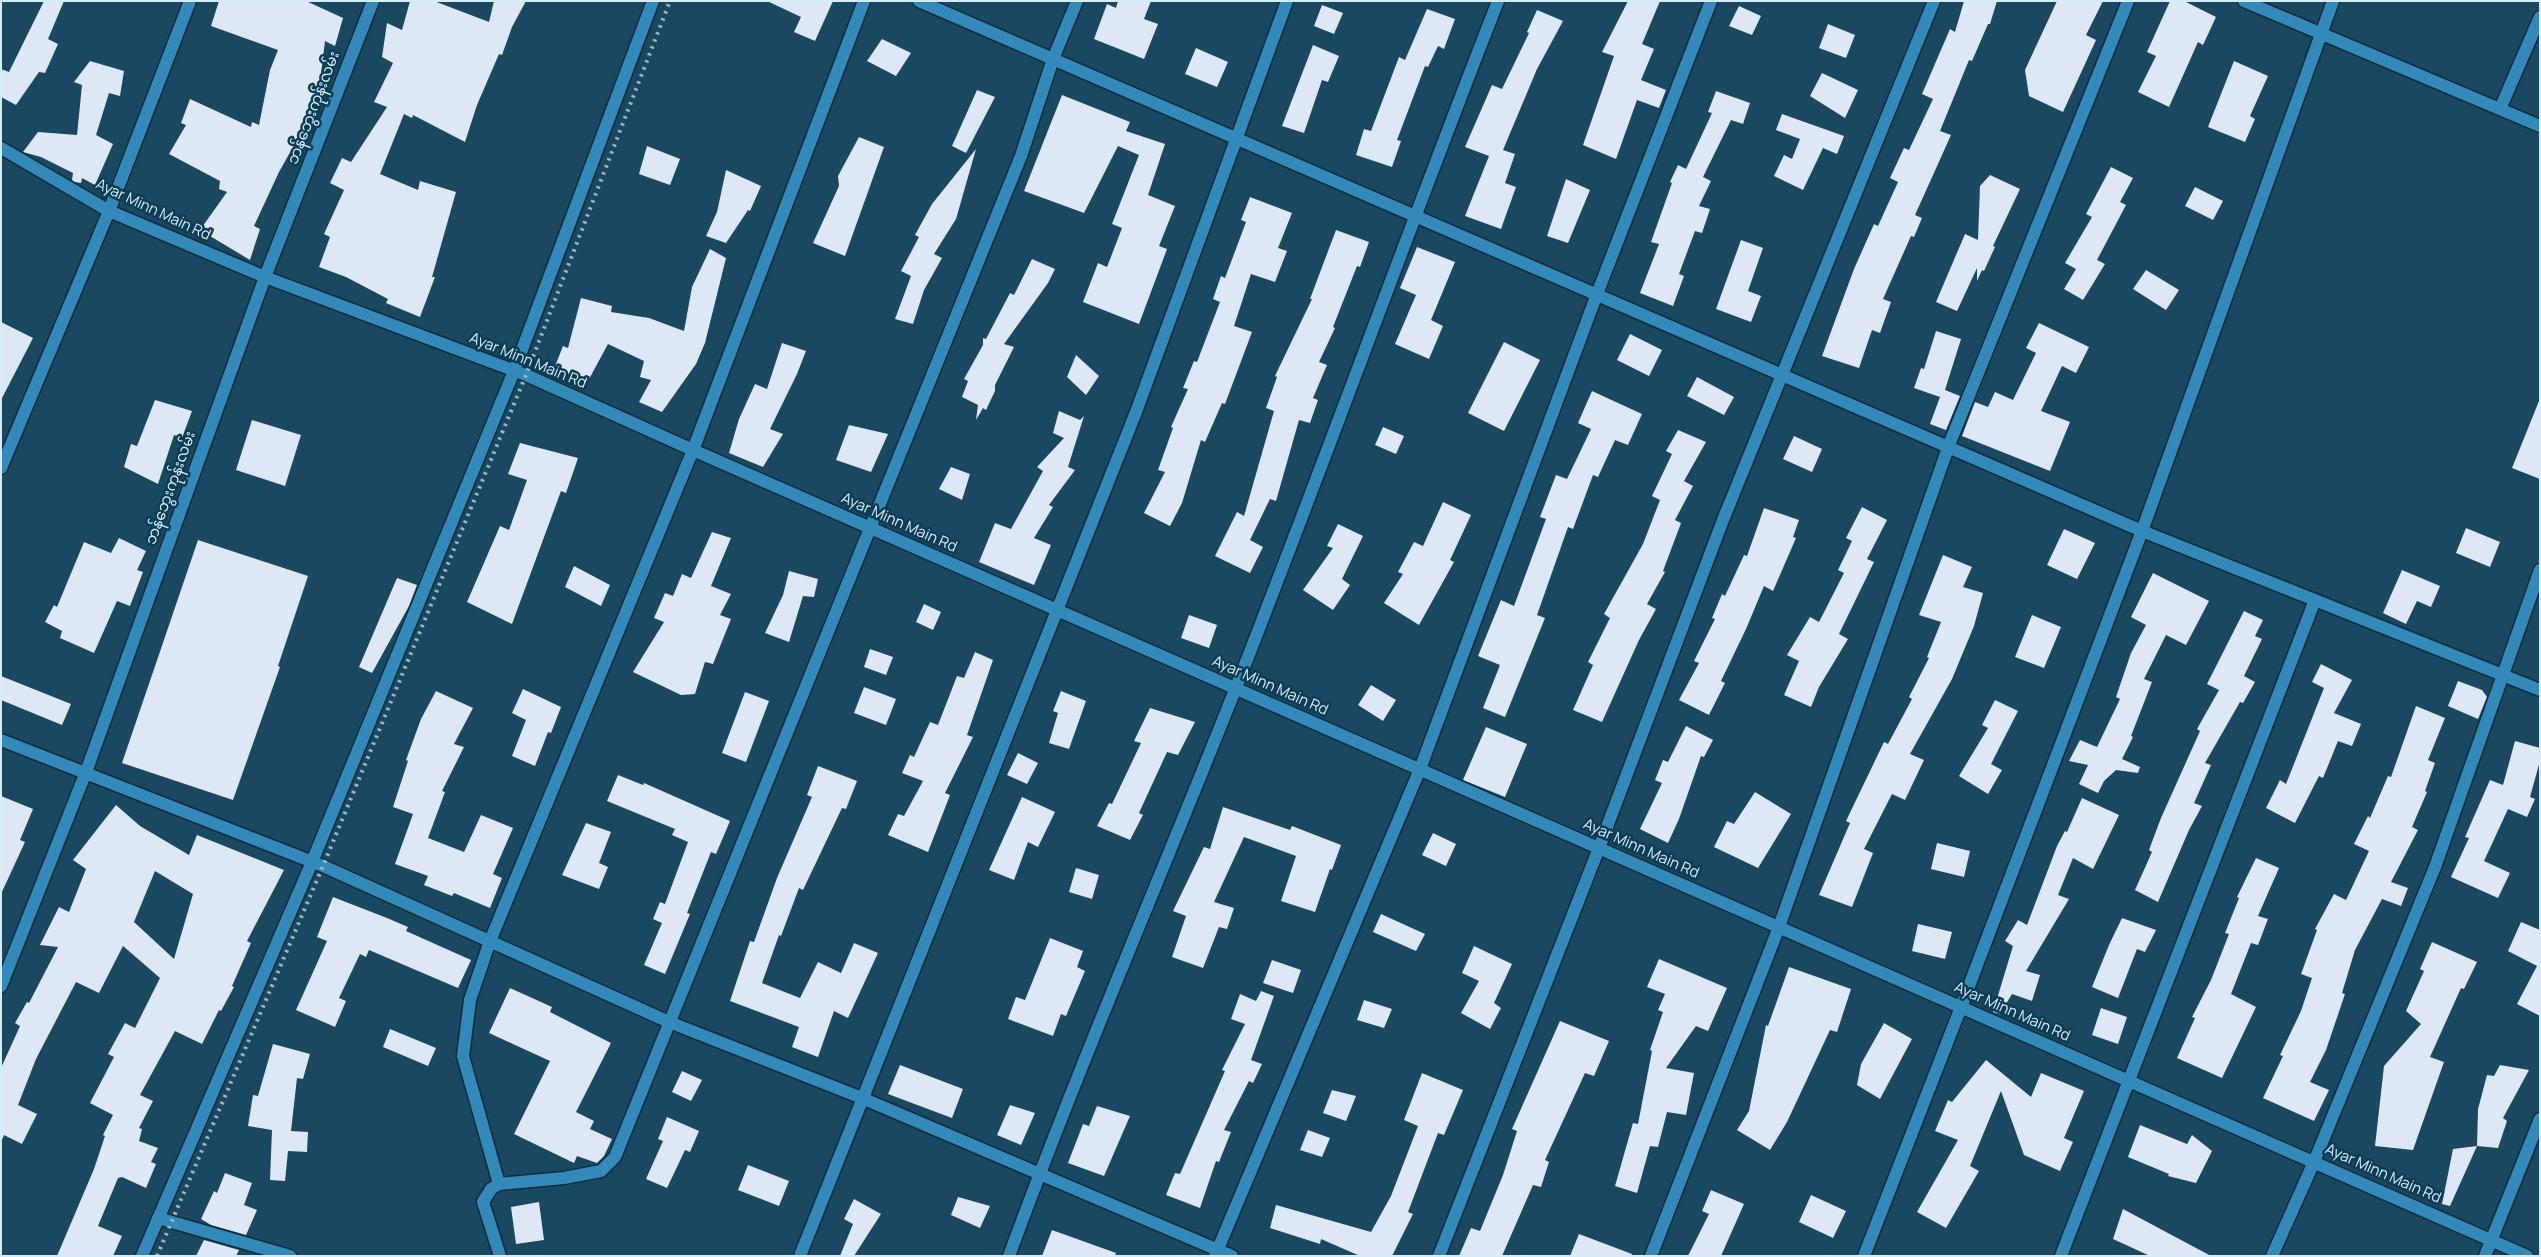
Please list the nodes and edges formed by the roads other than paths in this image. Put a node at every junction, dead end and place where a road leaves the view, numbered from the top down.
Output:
1 (190, 1) edge
2 (373, 1) edge
3 (653, 1) edge
4 (864, 1) edge
5 (918, 1) edge
6 (1077, 1) edge
7 (1287, 1) edge
8 (1498, 1) edge
9 (1711, 1) edge
10 (1934, 1) edge
11 (2128, 1) edge
12 (2244, 1) edge
13 (2333, 1) edge
14 (2540, 17) edge
15 (2321, 34) junction
16 (1054, 59) junction
17 (2500, 109) junction
18 (2540, 126) edge
19 (1237, 139) junction
20 (1, 148) edge
21 (109, 211) junction
22 (1414, 215) junction
23 (265, 277) junction
24 (1597, 294) junction
25 (514, 371) junction
26 (1783, 374) junction
27 (1949, 445) junction
28 (693, 450) junction
29 (1, 468) edge
30 (871, 528) junction
31 (2142, 531) junction
32 (2540, 570) edge
33 (2315, 600) junction
34 (1057, 610) junction
35 (2504, 674) junction
36 (1235, 688) junction
37 (2540, 690) edge
38 (1, 740) edge
39 (1420, 769) junction
40 (86, 772) junction
41 (1599, 848) junction
42 (312, 862) junction
43 (1779, 927) junction
44 (490, 941) junction
45 (1, 986) edge
46 (1961, 1007) junction
47 (670, 1022) junction
48 (2130, 1081) junction
49 (862, 1098) junction
50 (2540, 1119) edge
51 (2314, 1162) junction
52 (1039, 1174) junction
53 (498, 1184) junction
54 (158, 1218) junction
55 (2492, 1240) junction
56 (1216, 1253) edge
57 (142, 1256) edge
58 (290, 1256) edge
59 (500, 1256) edge
60 (800, 1256) edge
61 (1009, 1256) edge
62 (1232, 1256) edge
63 (1439, 1256) edge
64 (1651, 1256) edge
65 (1864, 1256) edge
66 (2061, 1256) edge
67 (2272, 1256) edge
68 (2485, 1256) edge
69 (2527, 1256) edge

1 - 21 street
2 - 23 street, ဘန်ဘွေးကုန်းလမ်း
3 - 25 street
4 - 28 street
5 - 16 street
6 - 16 street
7 - 19 street
8 - 22 street
9 - 24 street
10 - 26 street
11 - 27 street
12 - 15 street
13 - 15 street
14 - 17 street
15 - 17 street
15 - 31 street
16 - 19 street
16 - 30 street
17 - 18 street
19 - 22 street
19 - 34 street
20 - 21 street, Ayar Minn Main Rd
21 - 23 street, Ayar Minn Main Rd
21 - 29 street
22 - 24 street
22 - 36 street
23 - 25 street, Ayar Minn Main Rd
23 - 40 street, ဘန်ဘွေးကုန်းလမ်း
24 - 26 street
24 - 39 street
25 - 28 street, Ayar Minn Main Rd
25 - 42 street
26 - 27 street
26 - 41 street
27 - 31 street
27 - 43 street
28 - 30 street, Ayar Minn Main Rd
28 - 44 street
30 - 34 street, Ayar Minn Main Rd
30 - 47 street
31 - 33 street
31 - 46 street
32 - 35 street
33 - 35 street
33 - 48 street
34 - 36 street, Ayar Minn Main Rd
34 - 49 street
35 - 37 street
35 - 51 street
36 - 39 street, Ayar Minn Main Rd
36 - 52 street
38 - 40 street
39 - 41 street, Ayar Minn Main Rd
39 - 56 street
40 - 42 street
40 - 45 street, ဘန်ဘွေးကုန်းလမ်း
41 - 43 street, Ayar Minn Main Rd
41 - 63 street
42 - 44 street
42 - 54 street
43 - 46 street, Ayar Minn Main Rd
43 - 64 street
44 - 47 street
44 - 53 street
46 - 48 street, Ayar Minn Main Rd
46 - 65 street
47 - 49 street
47 - 53 street
48 - 51 street, Ayar Minn Main Rd
48 - 66 street
49 - 52 street
49 - 60 street
50 - 55 street
51 - 55 street, Ayar Minn Main Rd
51 - 67 street
52 - 56 street
52 - 61 street
53 - 59 street
54 - 57 street
54 - 58 street
55 - 68 street
55 - 69 street, Ayar Minn Main Rd
56 - 62 street

